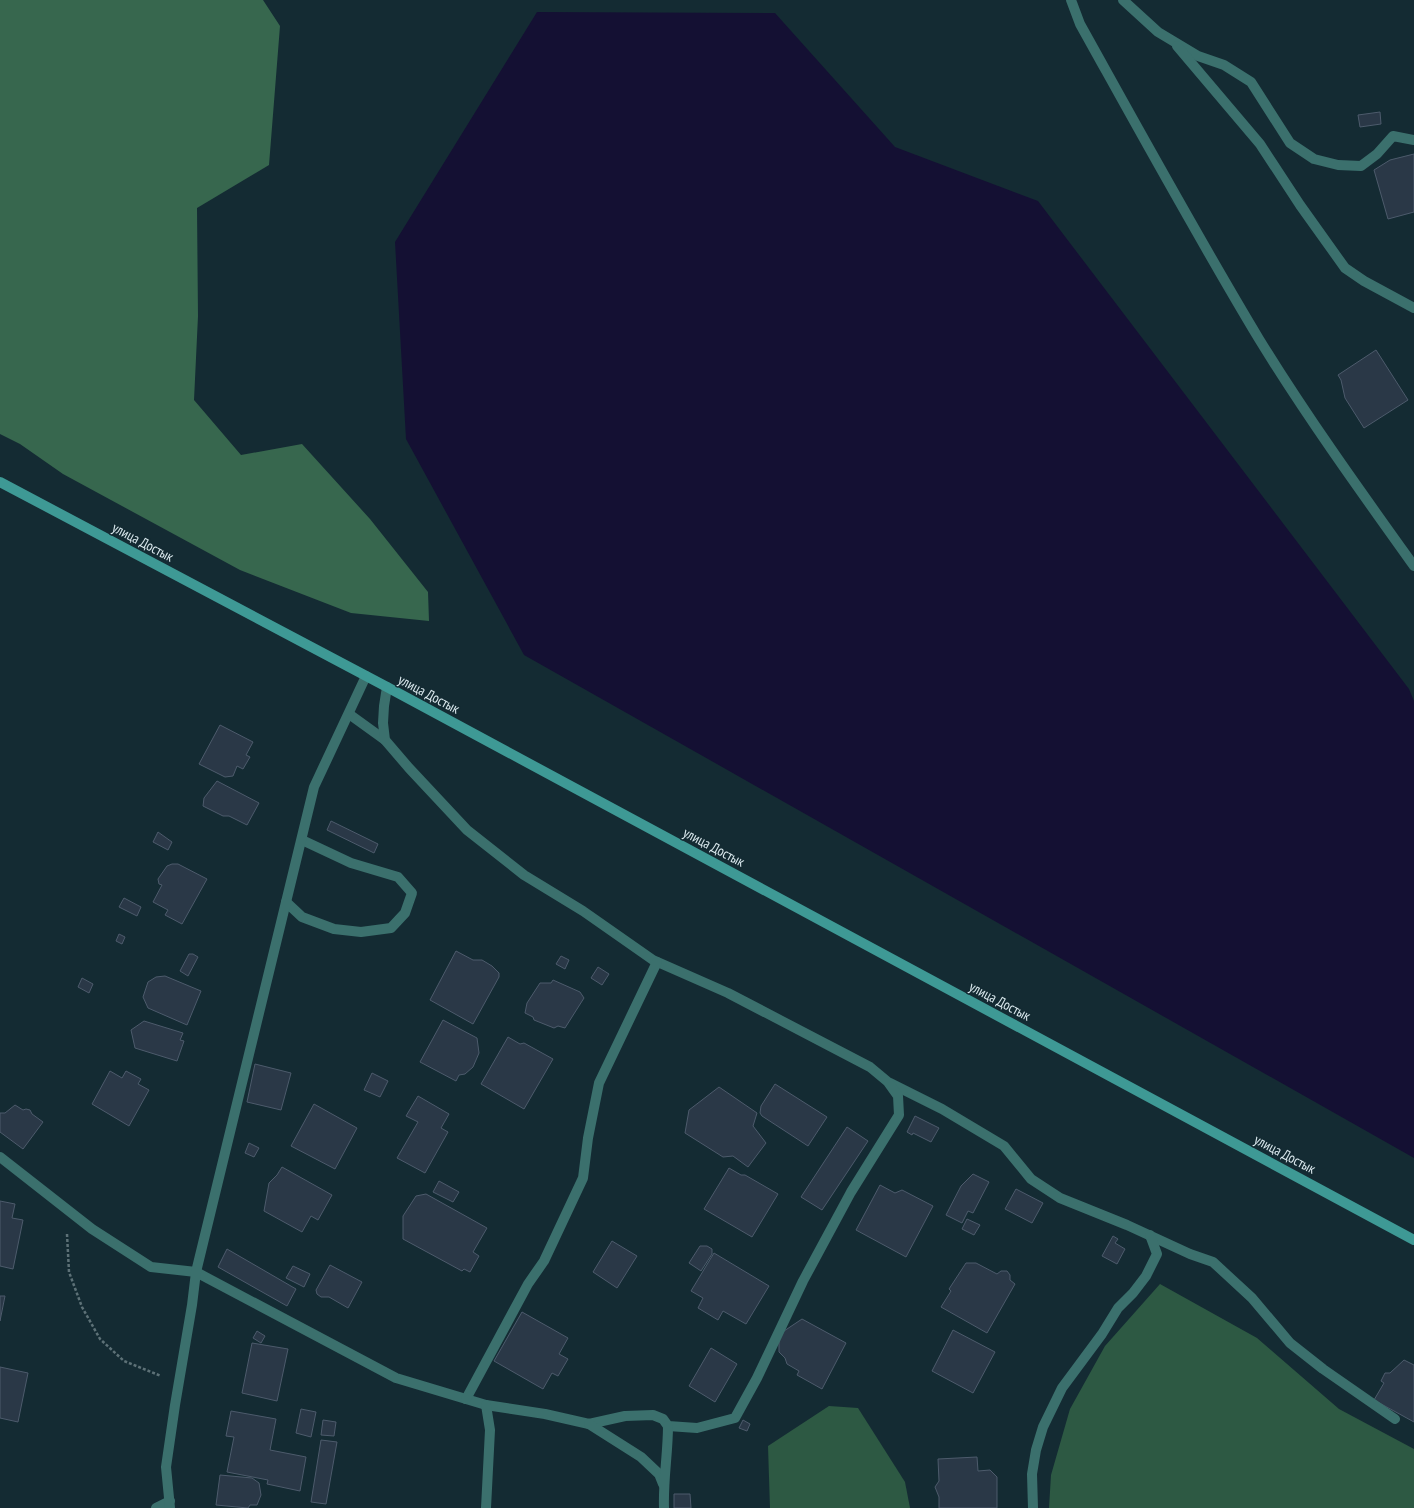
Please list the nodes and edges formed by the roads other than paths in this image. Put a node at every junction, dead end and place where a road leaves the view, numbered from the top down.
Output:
1 (1070, 0) edge
2 (1123, 0) edge
3 (1172, 40) junction
4 (1414, 140) edge
5 (1414, 308) edge
6 (0, 482) edge
7 (1414, 566) edge
8 (366, 676) junction
9 (387, 687) junction
10 (349, 714) junction
11 (385, 740) junction
12 (302, 840) junction
13 (286, 902) junction
14 (657, 962) junction
15 (888, 1082) junction
16 (0, 1157) edge
17 (1150, 1235) junction
18 (1414, 1240) edge
19 (196, 1272) junction
20 (466, 1399) junction
21 (486, 1405) junction
22 (1395, 1419) dead end
23 (589, 1424) junction
24 (668, 1426) junction
25 (663, 1484) junction
26 (170, 1505) edge
27 (156, 1508) edge
28 (486, 1508) edge
29 (664, 1508) edge
30 (1033, 1508) edge

1 - 7 street
2 - 3 street
3 - 4 street
3 - 5 street
6 - 8 main road, улица Достык
8 - 9 main road, улица Достык
8 - 10 street
9 - 11 street
9 - 18 main road, улица Достык
10 - 11 street
10 - 12 street
11 - 14 street
12 - 13 street
12 - 13 street
13 - 19 street
14 - 15 street
14 - 20 street
15 - 17 street
15 - 24 street
16 - 19 street
17 - 22 street
17 - 30 street
19 - 20 street
19 - 26 street
20 - 21 street
21 - 23 street
21 - 28 street
23 - 24 street
23 - 25 street
24 - 25 street
25 - 29 street
26 - 27 street

